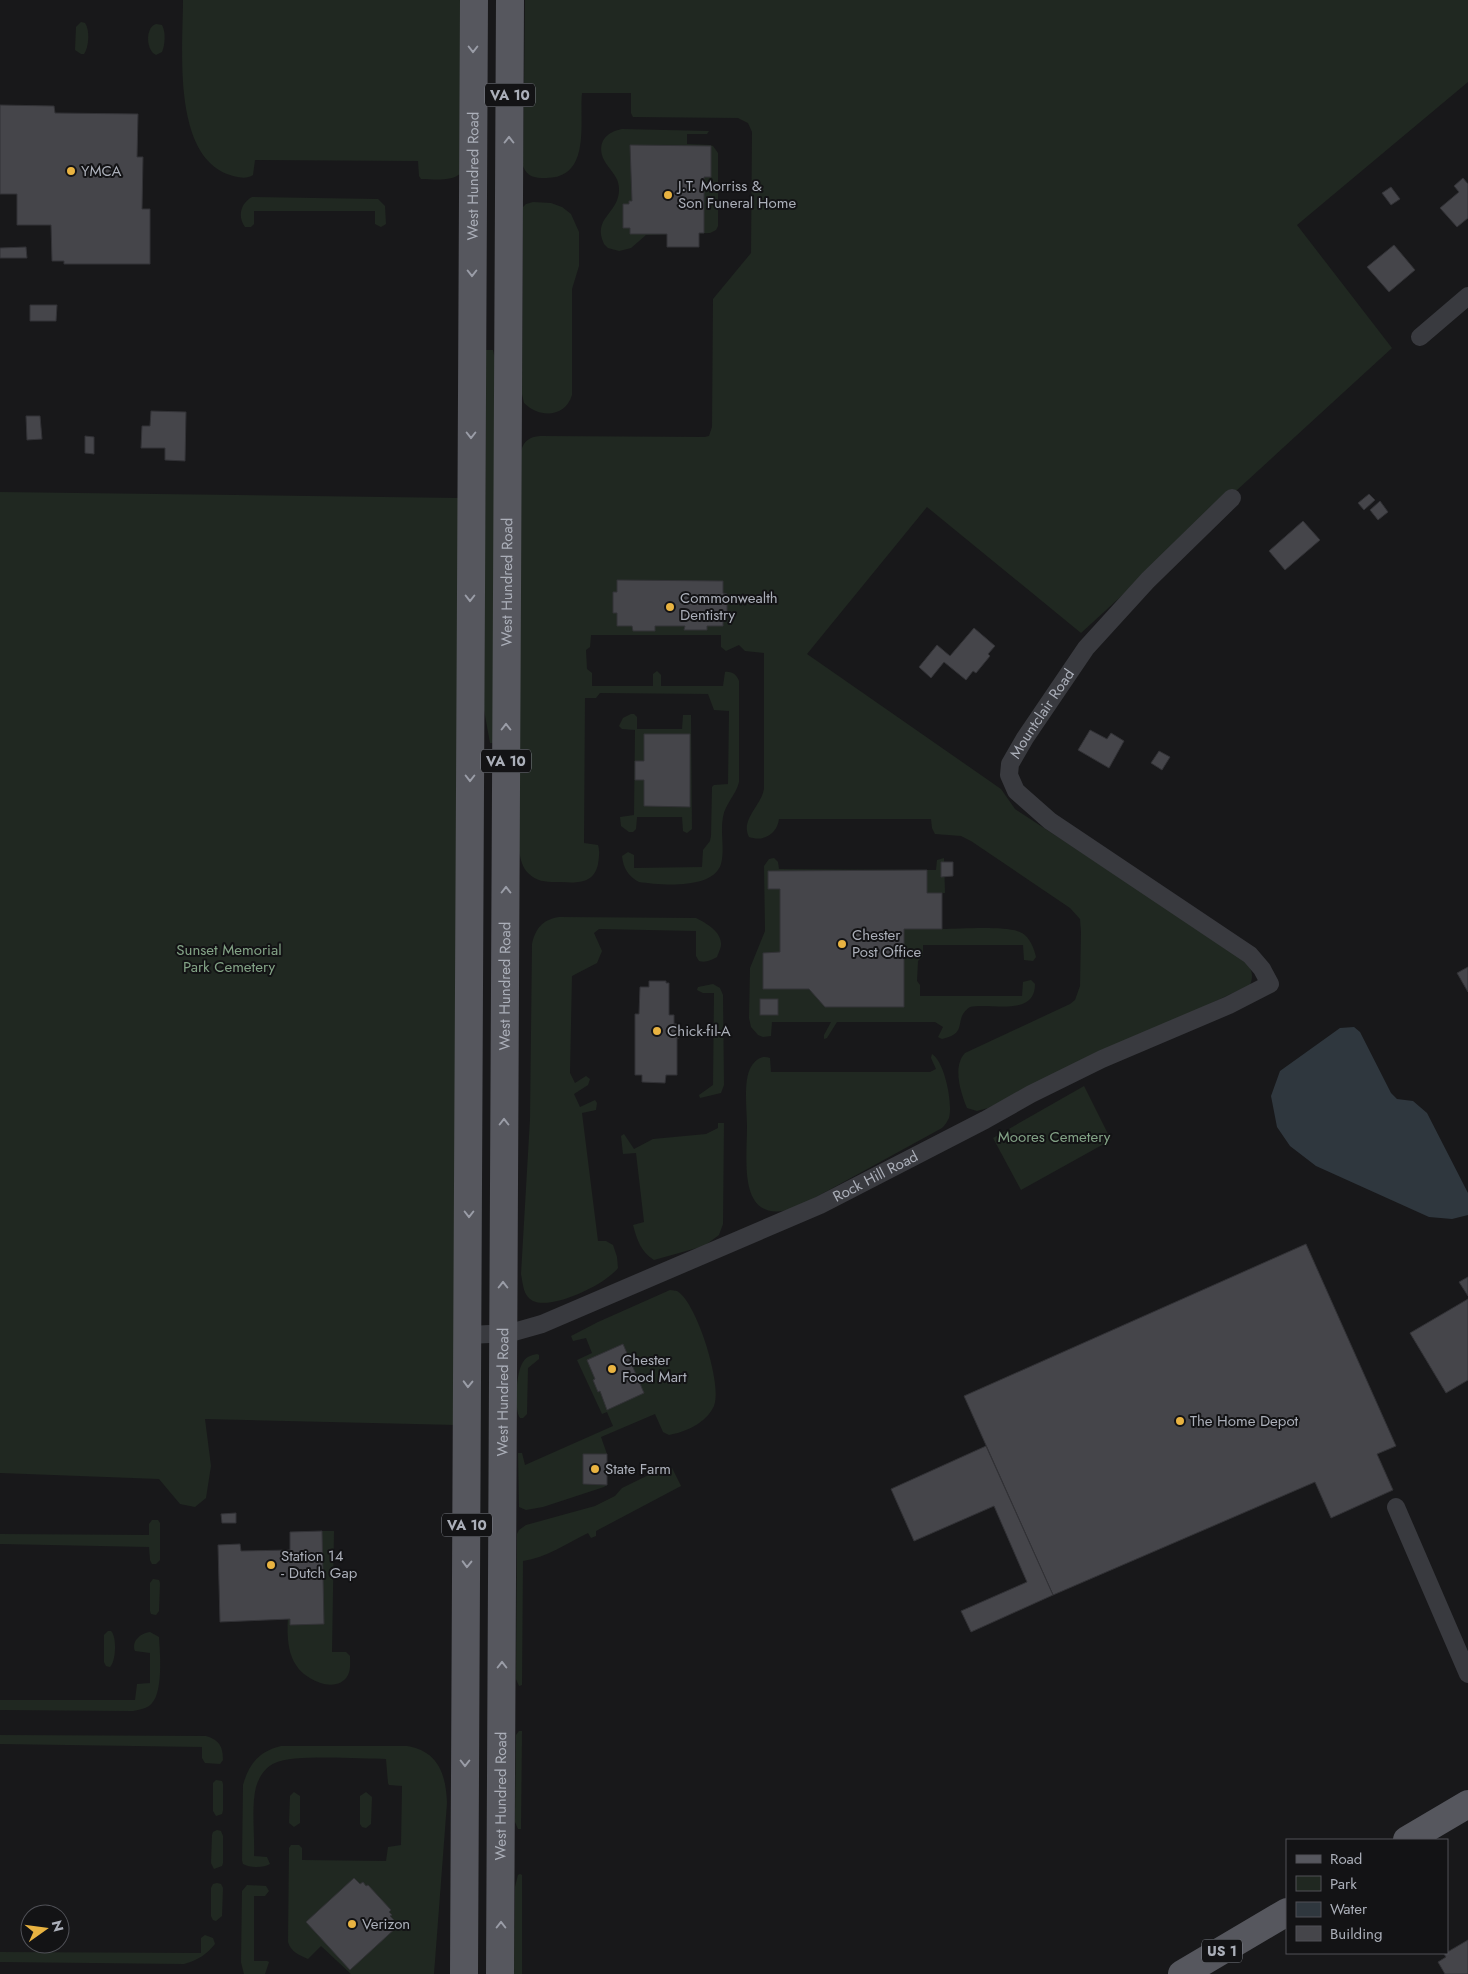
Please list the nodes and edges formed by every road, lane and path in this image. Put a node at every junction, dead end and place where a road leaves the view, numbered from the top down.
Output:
1 (474, 0) edge
2 (510, 0) edge
3 (1468, 296) edge
4 (1420, 337) dead end
5 (1232, 498) dead end
6 (1270, 984) joint
7 (503, 1334) junction
8 (469, 1336) junction
9 (1396, 1507) dead end
10 (1468, 1674) edge
11 (1468, 1804) edge
12 (1410, 1839) edge
13 (1286, 1913) edge
14 (464, 1974) edge
15 (500, 1974) edge
16 (1182, 1974) edge

1 -> 8 main road, West Hundred Road / VA 10
7 -> 2 main road, West Hundred Road / VA 10
3 - 4 street
5 - 6 street, Mountclair Road
6 - 7 street, Rock Hill Road
7 - 8 street, Rock Hill Road
15 -> 7 main road, West Hundred Road / VA 10
8 -> 14 main road, West Hundred Road / VA 10
9 - 10 street
11 - 12 main road
13 - 16 main road, US 1

